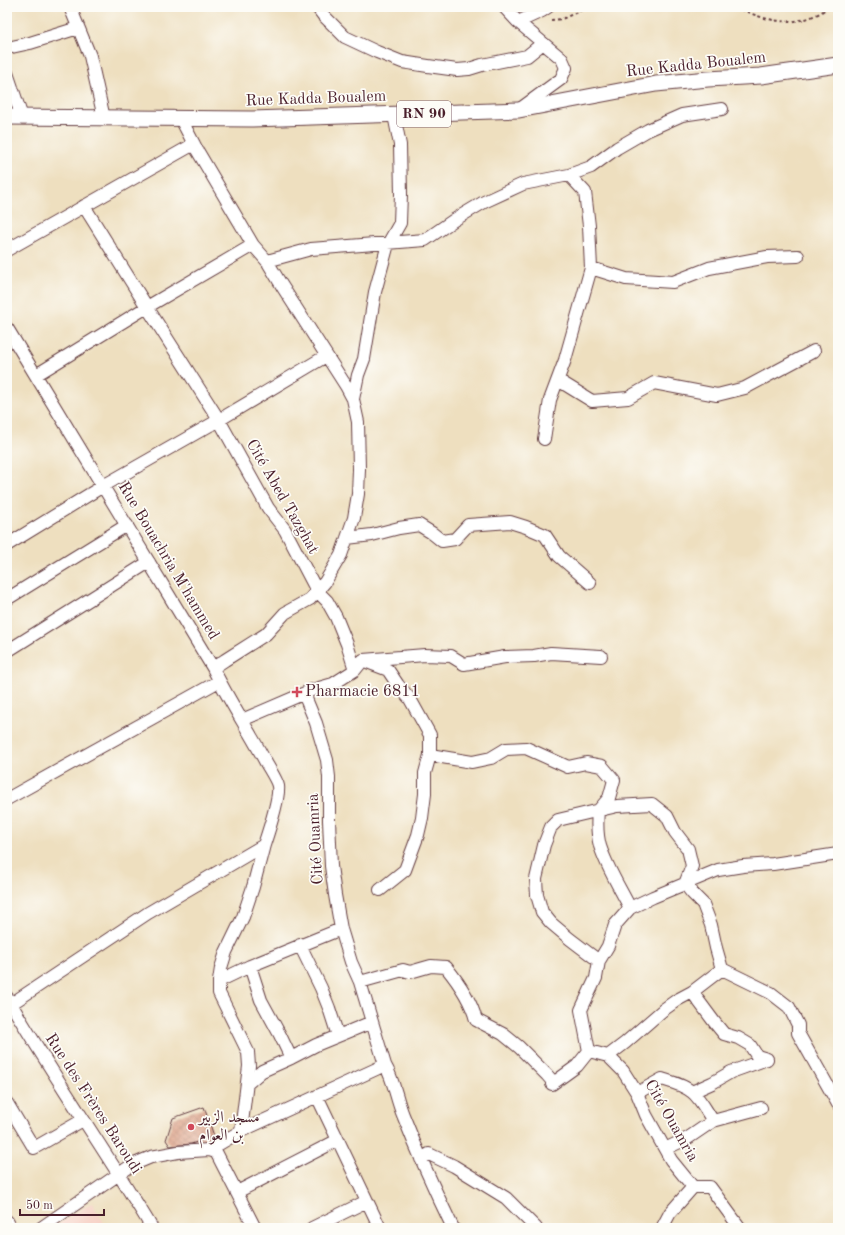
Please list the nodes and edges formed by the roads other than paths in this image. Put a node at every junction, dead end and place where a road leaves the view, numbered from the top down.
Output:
1 (70, 7) edge
2 (317, 7) edge
3 (504, 7) edge
4 (548, 7) edge
5 (518, 22) junction
6 (78, 28) junction
7 (543, 43) junction
8 (7, 48) edge
9 (838, 65) edge
10 (7, 73) edge
11 (722, 109) dead end
12 (519, 110) junction
13 (394, 115) junction
14 (7, 117) edge
15 (22, 117) junction
16 (104, 118) junction
17 (181, 119) junction
18 (194, 144) junction
19 (569, 175) junction
20 (84, 206) junction
21 (388, 244) junction
22 (253, 245) junction
23 (7, 250) edge
24 (798, 256) dead end
25 (267, 261) junction
26 (591, 268) junction
27 (147, 307) junction
28 (7, 328) edge
29 (814, 351) dead end
30 (326, 356) junction
31 (36, 375) junction
32 (558, 380) junction
33 (353, 399) junction
34 (219, 420) junction
35 (544, 439) dead end
36 (103, 486) junction
37 (127, 525) junction
38 (347, 538) junction
39 (7, 545) edge
40 (149, 562) junction
41 (590, 583) dead end
42 (317, 591) junction
43 (7, 599) edge
44 (9, 650) dead end
45 (601, 656) dead end
46 (363, 660) junction
47 (213, 668) junction
48 (355, 670) junction
49 (219, 680) junction
50 (304, 694) junction
51 (242, 720) junction
52 (430, 755) junction
53 (7, 799) edge
54 (598, 811) junction
55 (264, 845) junction
56 (838, 854) edge
57 (685, 884) junction
58 (380, 890) dead end
59 (630, 908) junction
60 (341, 929) junction
61 (300, 945) junction
62 (599, 960) junction
63 (250, 966) junction
64 (722, 969) junction
65 (219, 981) junction
66 (360, 982) junction
67 (692, 992) junction
68 (9, 1001) edge
69 (372, 1022) junction
70 (338, 1036) junction
71 (589, 1051) junction
72 (608, 1056) junction
73 (291, 1058) junction
74 (385, 1065) junction
75 (248, 1083) junction
76 (692, 1092) junction
77 (637, 1093) junction
78 (317, 1096) junction
79 (7, 1103) edge
80 (838, 1104) edge
81 (761, 1108) dead end
82 (84, 1120) junction
83 (713, 1121) junction
84 (241, 1130) junction
85 (338, 1140) junction
86 (665, 1149) junction
87 (208, 1150) junction
88 (421, 1159) junction
89 (119, 1174) junction
90 (693, 1187) junction
91 (237, 1192) junction
92 (367, 1201) junction
93 (7, 1221) edge
94 (11, 1228) edge
95 (41, 1228) edge
96 (152, 1228) edge
97 (255, 1228) edge
98 (312, 1228) edge
99 (380, 1228) edge
100 (453, 1228) edge
101 (536, 1228) edge
102 (662, 1228) edge
103 (740, 1228) edge

1 - 6 street
2 - 7 street
3 - 5 street
4 - 5 street
5 - 7 street
6 - 8 street
6 - 16 street
7 - 12 street
9 - 12 main road, Rue Kadda Boualem / RN 90
10 - 15 street
11 - 19 street
12 - 13 main road, Rue Kadda Boualem / RN 90
13 - 17 main road, Rue Kadda Boualem / RN 90
13 - 21 street, Cité Abed Tazghat
14 - 15 main road, Rue Kadda Boualem / RN 90
15 - 16 main road, Rue Kadda Boualem / RN 90
16 - 17 main road, Rue Kadda Boualem / RN 90
17 - 18 street, Cité Abed Tazghat
18 - 20 street
18 - 22 street, Cité Abed Tazghat
19 - 21 street
19 - 26 street
20 - 23 street
20 - 27 street, Cité Abed Tazghat
21 - 25 street
21 - 33 street, Cité Abed Tazghat
22 - 25 street, Cité Abed Tazghat
22 - 27 street
24 - 26 street
25 - 30 street, Cité Abed Tazghat
26 - 32 street
27 - 31 street
27 - 34 street, Cité Abed Tazghat
28 - 31 street, Rue Bouachria M'hammed
29 - 32 street
30 - 33 street, Cité Abed Tazghat
30 - 34 street
31 - 36 street, Rue Bouachria M'hammed
32 - 35 street
33 - 38 street, Cité Abed Tazghat
34 - 36 street
34 - 42 street, Cité Abed Tazghat
36 - 37 street, Rue Bouachria M'hammed
36 - 39 street
37 - 40 street, Rue Bouachria M'hammed
37 - 43 street
38 - 41 street
38 - 42 street, Cité Abed Tazghat
40 - 44 street
40 - 47 street, Rue Bouachria M'hammed
42 - 47 street, Cité Abed Tazghat
42 - 48 street
45 - 46 street
46 - 48 street
46 - 52 street
47 - 49 street, Rue Bouachria M'hammed
48 - 50 street
49 - 51 street, Rue Bouachria M'hammed
49 - 53 street
50 - 51 street
50 - 60 street, Cité Ouamria
51 - 55 street, Rue Bouachria M'hammed
52 - 54 street
52 - 58 street
54 - 57 street
54 - 59 street
54 - 62 street
55 - 65 street, Rue Bouachria M'hammed
55 - 68 street
56 - 57 street
57 - 59 street
57 - 64 street
59 - 62 street
60 - 61 street
60 - 66 street, Cité Ouamria
61 - 63 street
61 - 70 street
62 - 71 street
63 - 65 street
63 - 73 street
64 - 67 street
64 - 80 street
65 - 75 street
66 - 69 street, Cité Ouamria
66 - 71 street
67 - 72 street
67 - 76 street
68 - 82 street, Rue des Frères Baroudi
69 - 70 street
69 - 74 street, Cité Ouamria
70 - 73 street
71 - 72 street
72 - 77 street, Cité Ouamria
73 - 75 street
74 - 78 street
74 - 88 street, Cité Ouamria
75 - 84 street
76 - 77 street
76 - 83 street
77 - 86 street, Cité Ouamria
78 - 84 street
78 - 85 street
79 - 82 street
81 - 83 street
82 - 89 street, Rue des Frères Baroudi
83 - 86 street
84 - 87 street
85 - 91 street
85 - 92 street
86 - 90 street, Cité Ouamria
87 - 89 street
87 - 91 street
88 - 100 street, Cité Ouamria
88 - 101 street
89 - 95 street
89 - 96 street, Rue des Frères Baroudi
90 - 102 street
90 - 103 street, Cité Ouamria
91 - 97 street
92 - 98 street
92 - 99 street
93 - 94 street

